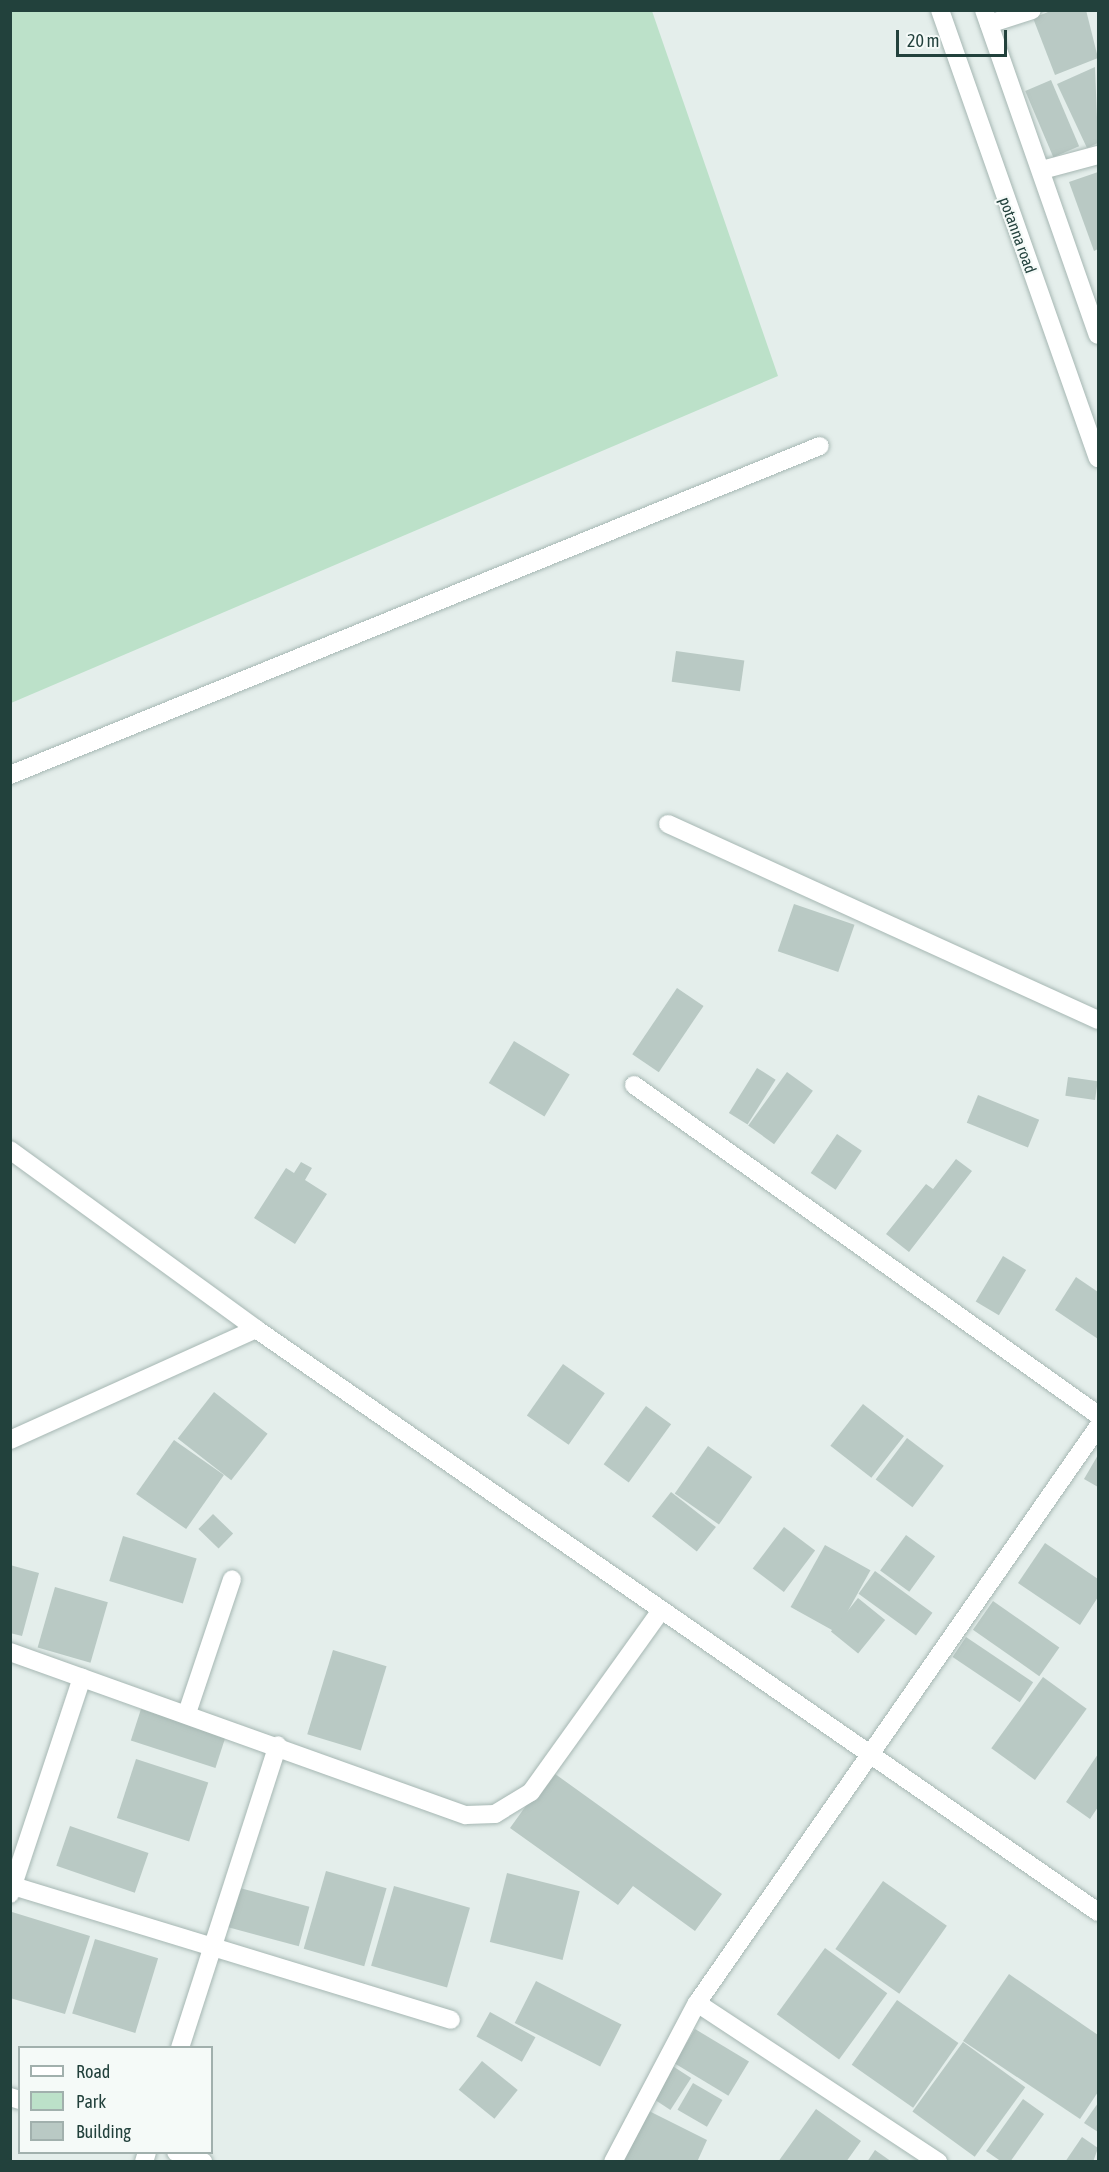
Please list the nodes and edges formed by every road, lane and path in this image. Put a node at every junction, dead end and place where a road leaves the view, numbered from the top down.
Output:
1 (940, 10) edge
2 (1032, 10) edge
3 (986, 17) edge
4 (1098, 155) edge
5 (1042, 170) junction
6 (1098, 335) edge
7 (820, 446) dead end
8 (1098, 458) edge
9 (10, 775) edge
10 (668, 824) dead end
11 (1098, 1020) edge
12 (634, 1085) dead end
13 (10, 1150) edge
14 (255, 1329) junction
15 (1098, 1415) edge
16 (1098, 1427) edge
17 (10, 1440) edge
18 (232, 1579) dead end
19 (660, 1612) junction
20 (10, 1652) edge
21 (82, 1678) junction
22 (187, 1713) junction
23 (278, 1745) junction
24 (866, 1755) junction
25 (11, 1888) edge
26 (1098, 1912) edge
27 (210, 1948) junction
28 (697, 2003) junction
29 (451, 2020) dead end
30 (181, 2046) edge
31 (181, 2154) edge
32 (203, 2162) edge
33 (614, 2162) edge
34 (938, 2162) edge

1 - 8 street, potanna road
2 - 3 street
3 - 5 street
4 - 5 street
5 - 6 street
7 - 9 street
10 - 11 street
12 - 15 street
13 - 14 street
14 - 17 street
14 - 19 street
16 - 24 street
18 - 22 street
19 - 23 street
19 - 24 street
20 - 21 street
21 - 22 street
21 - 25 street
22 - 23 street
23 - 27 street
24 - 26 street
24 - 28 street
25 - 27 street
27 - 29 street
27 - 30 street
28 - 33 street
28 - 34 street
31 - 32 street

